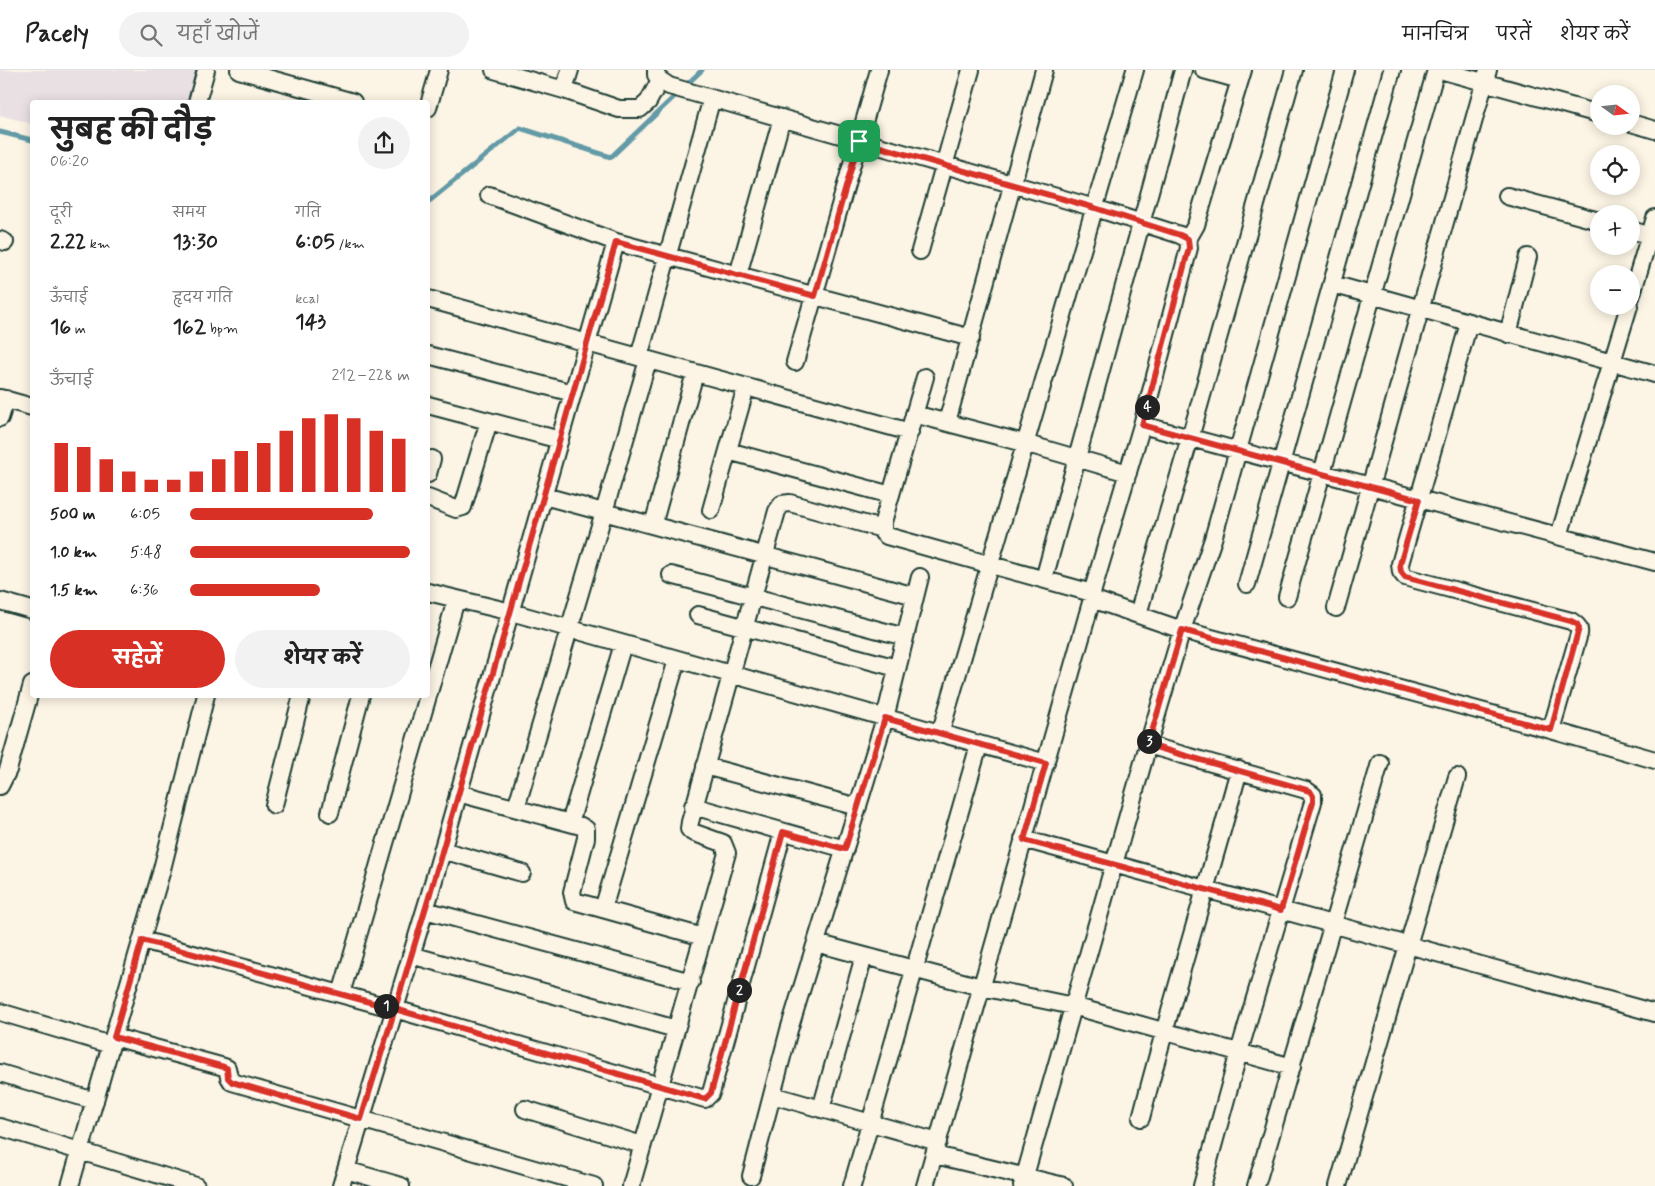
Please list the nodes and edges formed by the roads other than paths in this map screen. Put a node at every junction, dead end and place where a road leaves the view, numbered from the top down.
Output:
1 (206, 70) edge
2 (239, 70) edge
3 (439, 70) edge
4 (494, 70) edge
5 (570, 70) edge
6 (879, 70) edge
7 (971, 70) edge
8 (1044, 70) edge
9 (1135, 70) edge
10 (1183, 70) edge
11 (1204, 70) edge
12 (1294, 70) edge
13 (1346, 70) edge
14 (1392, 70) edge
15 (1436, 70) edge
16 (1440, 70) edge
17 (515, 73) edge
18 (1241, 75) edge
19 (1487, 76) edge
20 (662, 79) edge
21 (564, 90) junction
22 (706, 96) junction
23 (198, 100) edge
24 (346, 100) edge
25 (430, 101) edge
26 (1590, 111) edge
27 (782, 118) junction
28 (1640, 126) edge
29 (1655, 130) edge
30 (859, 141) junction
31 (944, 165) junction
32 (1013, 186) junction
33 (489, 195) dead end
34 (1507, 196) dead end
35 (1095, 208) junction
36 (1655, 218) edge
37 (1590, 219) edge
38 (1141, 223) junction
39 (1652, 236) edge
40 (1188, 239) junction
41 (616, 242) junction
42 (920, 251) dead end
43 (668, 256) junction
44 (1528, 257) dead end
45 (1640, 271) edge
46 (738, 275) junction
47 (1332, 284) junction
48 (815, 296) junction
49 (1372, 296) junction
50 (430, 300) edge
51 (1420, 310) junction
52 (1625, 315) edge
53 (1469, 323) junction
54 (1508, 334) junction
55 (971, 338) junction
56 (587, 343) junction
57 (430, 355) edge
58 (643, 359) junction
59 (795, 362) dead end
60 (1612, 362) junction
61 (695, 373) junction
62 (1655, 374) edge
63 (925, 377) dead end
64 (746, 387) junction
65 (573, 393) junction
66 (3, 399) edge
67 (30, 406) edge
68 (430, 406) edge
69 (914, 414) junction
70 (0, 418) edge
71 (489, 422) junction
72 (947, 422) junction
73 (1142, 425) junction
74 (910, 432) junction
75 (1190, 438) junction
76 (560, 440) junction
77 (1024, 443) junction
78 (728, 451) junction
79 (1238, 451) junction
80 (1077, 458) junction
81 (1281, 462) junction
82 (1128, 473) junction
83 (1322, 473) junction
84 (1370, 486) junction
85 (891, 495) junction
86 (544, 496) junction
87 (430, 499) edge
88 (1419, 500) junction
89 (710, 510) dead end
90 (604, 512) junction
91 (653, 525) junction
92 (882, 529) junction
93 (1559, 536) junction
94 (766, 555) junction
95 (1655, 562) edge
96 (989, 564) junction
97 (671, 575) dead end
98 (920, 577) dead end
99 (1044, 579) junction
100 (1247, 584) dead end
101 (430, 593) edge
102 (915, 596) junction
103 (1092, 596) junction
104 (754, 597) junction
105 (1287, 597) dead end
106 (456, 600) junction
107 (0, 601) edge
108 (1336, 608) dead end
109 (30, 609) edge
110 (511, 612) junction
111 (698, 614) dead end
112 (1138, 614) junction
113 (745, 627) junction
114 (569, 629) junction
115 (1182, 630) junction
116 (905, 637) junction
117 (623, 644) junction
118 (678, 660) junction
119 (897, 668) junction
120 (732, 675) junction
121 (430, 689) edge
122 (30, 692) edge
123 (205, 698) edge
124 (301, 698) edge
125 (360, 698) edge
126 (427, 698) edge
127 (885, 718) junction
128 (1551, 730) junction
129 (940, 734) junction
130 (979, 745) junction
131 (1148, 745) junction
132 (1655, 760) edge
133 (1380, 762) dead end
134 (1046, 763) junction
135 (705, 766) junction
136 (1239, 770) junction
137 (1457, 777) dead end
138 (0, 786) edge
139 (458, 793) junction
140 (274, 805) dead end
141 (694, 806) junction
142 (858, 807) junction
143 (516, 808) junction
144 (330, 813) dead end
145 (570, 823) junction
146 (783, 832) junction
147 (1024, 840) junction
148 (845, 849) junction
149 (442, 850) junction
150 (1113, 864) junction
151 (522, 873) dead end
152 (1206, 890) junction
153 (603, 909) junction
154 (425, 910) junction
155 (1281, 910) junction
156 (1333, 925) junction
157 (703, 937) junction
158 (142, 940) junction
159 (816, 943) junction
160 (1409, 945) junction
161 (411, 955) junction
162 (864, 956) junction
163 (914, 970) junction
164 (691, 982) junction
165 (982, 987) junction
166 (341, 994) junction
167 (1072, 1006) junction
168 (395, 1009) junction
169 (0, 1012) edge
170 (1655, 1013) edge
171 (676, 1029) junction
172 (1163, 1032) junction
173 (112, 1041) junction
174 (1239, 1052) junction
175 (1292, 1067) junction
176 (0, 1073) edge
177 (660, 1087) junction
178 (772, 1096) junction
179 (95, 1101) junction
180 (525, 1109) dead end
181 (821, 1109) junction
182 (1141, 1118) dead end
183 (361, 1119) junction
184 (870, 1123) junction
185 (0, 1127) edge
186 (642, 1145) junction
187 (936, 1148) junction
188 (80, 1150) junction
189 (346, 1170) junction
190 (751, 1176) dead end
191 (1023, 1181) edge
192 (70, 1186) edge
193 (196, 1186) edge
194 (340, 1186) edge
195 (401, 1186) edge
196 (594, 1186) edge
197 (631, 1186) edge
198 (852, 1186) edge
199 (925, 1186) edge
200 (1064, 1186) edge
201 (1202, 1186) edge
202 (1256, 1186) edge
203 (1338, 1186) edge

1 - 23 street
2 - 24 street
3 - 25 street
4 - 17 street
5 - 21 street
6 - 30 street
7 - 31 street
8 - 32 street
9 - 35 street
10 - 38 street
11 - 18 street
12 - 75 street
13 - 79 street
14 - 47 street
15 - 49 street
16 - 19 street
17 - 21 street
18 - 40 street
19 - 26 street
19 - 51 street
20 - 21 street
20 - 22 street
22 - 27 street
22 - 43 street
27 - 30 street
27 - 46 street
28 - 29 street
30 - 31 street
30 - 48 street
31 - 32 street
31 - 42 street
32 - 35 street
32 - 55 street
33 - 41 street
34 - 37 street
35 - 38 street
35 - 77 street
36 - 39 street
38 - 40 street
38 - 80 street
39 - 45 street
40 - 73 street
41 - 43 street
41 - 56 street
43 - 46 street
43 - 58 street
44 - 54 street
46 - 48 street
47 - 49 street
47 - 81 street
48 - 55 street
48 - 59 street
49 - 51 street
49 - 83 street
50 - 56 street
51 - 53 street
51 - 84 street
52 - 60 street
53 - 54 street
53 - 88 street
54 - 60 street
55 - 72 street
56 - 58 street
56 - 65 street
57 - 65 street
58 - 61 street
58 - 90 street
60 - 62 street
60 - 93 street
61 - 64 street
61 - 91 street
63 - 69 street
64 - 74 street
64 - 78 street
65 - 76 street
66 - 67 street
66 - 70 street
68 - 71 street
69 - 72 street
69 - 74 street
71 - 76 street
71 - 87 street
72 - 77 street
73 - 75 street
73 - 82 street
74 - 85 street
75 - 79 street
75 - 112 street
76 - 86 street
77 - 80 street
77 - 96 street
78 - 85 street
78 - 89 street
79 - 81 street
79 - 115 street
80 - 82 street
80 - 99 street
81 - 83 street
81 - 100 street
82 - 103 street
83 - 84 street
83 - 105 street
84 - 88 street
84 - 108 street
85 - 92 street
86 - 90 street
86 - 110 street
88 - 93 street
88 - 128 street
90 - 91 street
90 - 114 street
91 - 94 street
92 - 94 street
92 - 96 street
93 - 95 street
94 - 102 street
94 - 104 street
96 - 99 street
96 - 129 street
97 - 104 street
98 - 102 street
99 - 103 street
101 - 106 street
102 - 116 street
103 - 112 street
103 - 134 street
104 - 113 street
104 - 116 street
106 - 110 street
106 - 121 street
107 - 109 street
110 - 114 street
110 - 139 street
111 - 113 street
112 - 115 street
113 - 119 street
113 - 120 street
114 - 117 street
114 - 143 street
115 - 128 street
115 - 131 street
116 - 119 street
117 - 118 street
117 - 145 street
118 - 120 street
118 - 153 street
119 - 127 street
120 - 127 street
120 - 135 street
122 - 138 street
123 - 158 street
124 - 140 street
125 - 144 street
126 - 166 street
127 - 129 street
127 - 142 street
128 - 132 street
129 - 130 street
130 - 134 street
130 - 163 street
131 - 136 street
131 - 150 street
133 - 156 street
134 - 147 street
135 - 141 street
135 - 142 street
136 - 152 street
136 - 155 street
137 - 160 street
139 - 143 street
139 - 149 street
141 - 146 street
141 - 157 street
142 - 148 street
143 - 145 street
145 - 153 street
146 - 148 street
146 - 177 street
147 - 150 street
147 - 165 street
148 - 159 street
149 - 151 street
149 - 154 street
150 - 152 street
150 - 167 street
152 - 155 street
152 - 172 street
153 - 157 street
154 - 161 street
154 - 164 street
155 - 156 street
155 - 174 street
156 - 160 street
156 - 175 street
157 - 164 street
158 - 166 street
158 - 173 street
159 - 162 street
159 - 178 street
160 - 170 street
160 - 203 street
161 - 168 street
161 - 171 street
162 - 163 street
162 - 181 street
163 - 165 street
163 - 184 street
164 - 171 street
165 - 167 street
165 - 187 street
166 - 168 street
167 - 172 street
167 - 191 street
168 - 177 street
168 - 183 street
169 - 173 street
171 - 177 street
172 - 174 street
172 - 182 street
173 - 179 street
173 - 183 street
174 - 175 street
174 - 201 street
175 - 202 street
176 - 179 street
177 - 186 street
178 - 181 street
178 - 190 street
179 - 188 street
180 - 186 street
181 - 184 street
183 - 189 street
183 - 196 street
184 - 187 street
184 - 198 street
185 - 188 street
186 - 197 street
187 - 191 street
187 - 199 street
188 - 192 street
188 - 193 street
189 - 194 street
189 - 195 street
191 - 200 street

